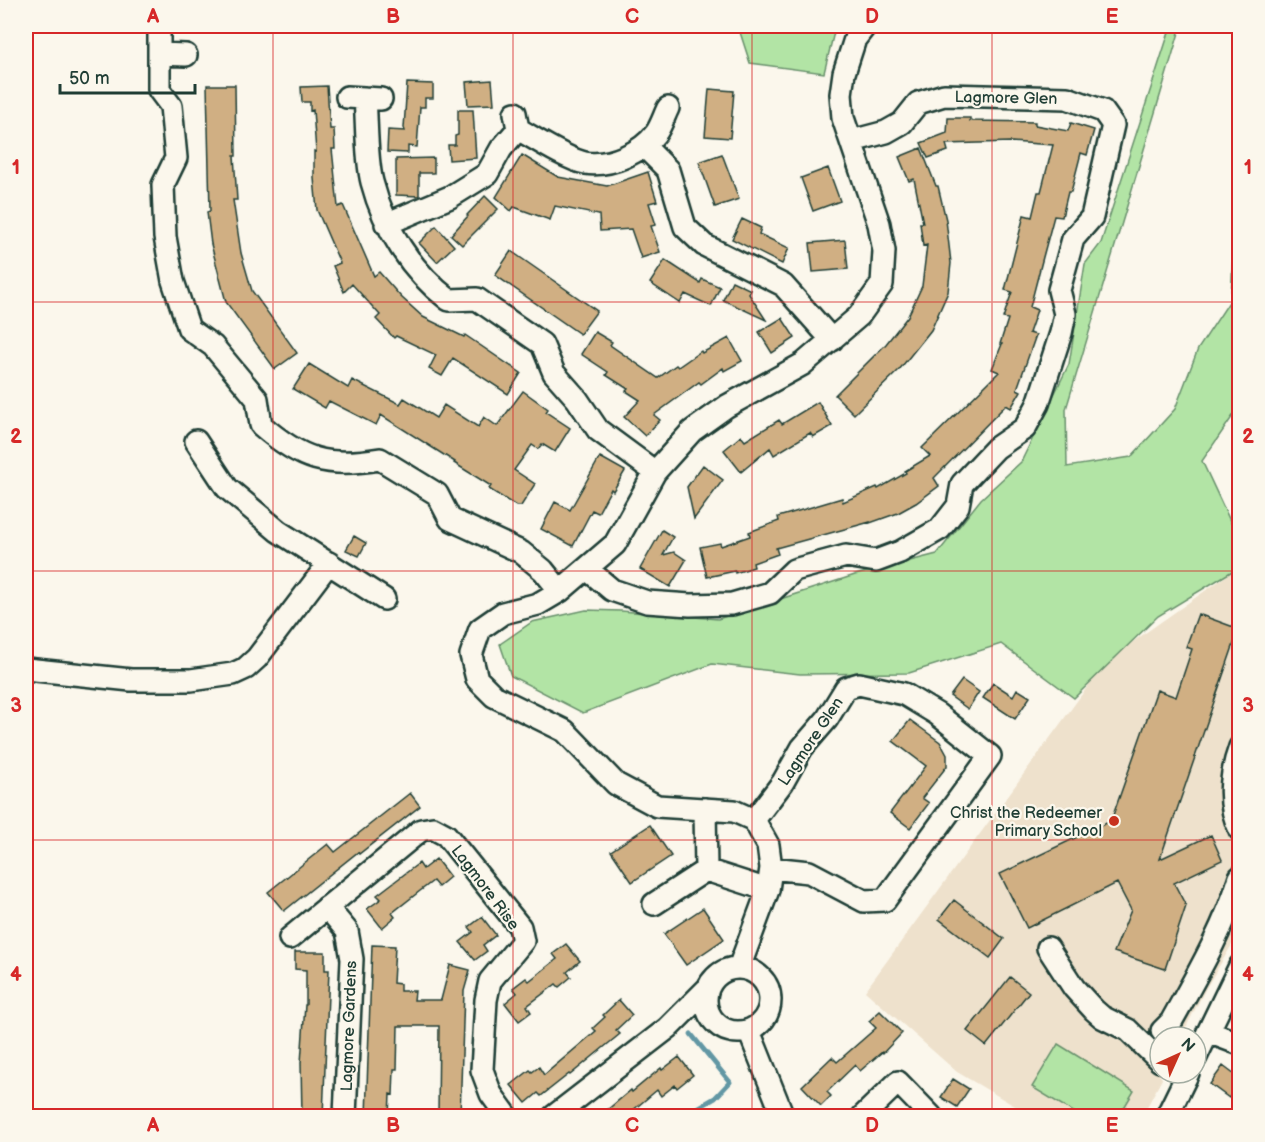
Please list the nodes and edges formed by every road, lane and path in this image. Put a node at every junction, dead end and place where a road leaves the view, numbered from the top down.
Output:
1 (865, 26) edge
2 (186, 55) dead end
3 (364, 98) dead end
4 (668, 108) dead end
5 (852, 141) junction
6 (644, 146) junction
7 (386, 224) junction
8 (832, 340) junction
9 (196, 441) dead end
10 (655, 472) junction
11 (329, 563) junction
12 (587, 569) junction
13 (560, 591) junction
14 (384, 599) dead end
15 (26, 669) edge
16 (1239, 747) edge
17 (705, 809) junction
18 (754, 820) junction
19 (1239, 830) edge
20 (771, 868) junction
21 (706, 870) junction
22 (1239, 877) edge
23 (768, 890) junction
24 (654, 904) dead end
25 (327, 908) junction
26 (290, 938) dead end
27 (1048, 948) dead end
28 (1239, 966) edge
29 (739, 968) junction
30 (708, 988) junction
31 (710, 1016) junction
32 (1168, 1025) edge
33 (668, 1028) junction
34 (749, 1031) junction
35 (1208, 1032) joint
36 (1239, 1044) edge
37 (1148, 1049) edge
38 (1182, 1085) edge
39 (345, 1116) edge
40 (507, 1116) edge
41 (554, 1116) edge
42 (783, 1116) edge
43 (863, 1116) edge
44 (931, 1116) edge
45 (1167, 1116) edge

1 - 5 street
2 - 13 street
3 - 7 street
4 - 6 street
5 - 8 street
5 - 12 street, Lagmore Glen
6 - 7 street
6 - 8 street
7 - 10 street
8 - 10 street
9 - 11 street
10 - 12 street
11 - 14 street
11 - 15 street
12 - 13 street
13 - 17 street
16 - 19 street
17 - 18 street
17 - 21 street
18 - 20 street
18 - 20 street, Lagmore Glen
20 - 23 street
21 - 23 street
21 - 24 street
22 - 32 street
23 - 29 street
25 - 26 street, Lagmore Rise
25 - 39 street, Lagmore Gardens
25 - 40 street, Lagmore Rise
27 - 37 street
28 - 35 street
29 - 30 street
29 - 34 street
30 - 31 street
30 - 33 street
31 - 33 street
31 - 34 street
33 - 41 street
34 - 42 street
35 - 36 street
38 - 45 street
43 - 44 street

